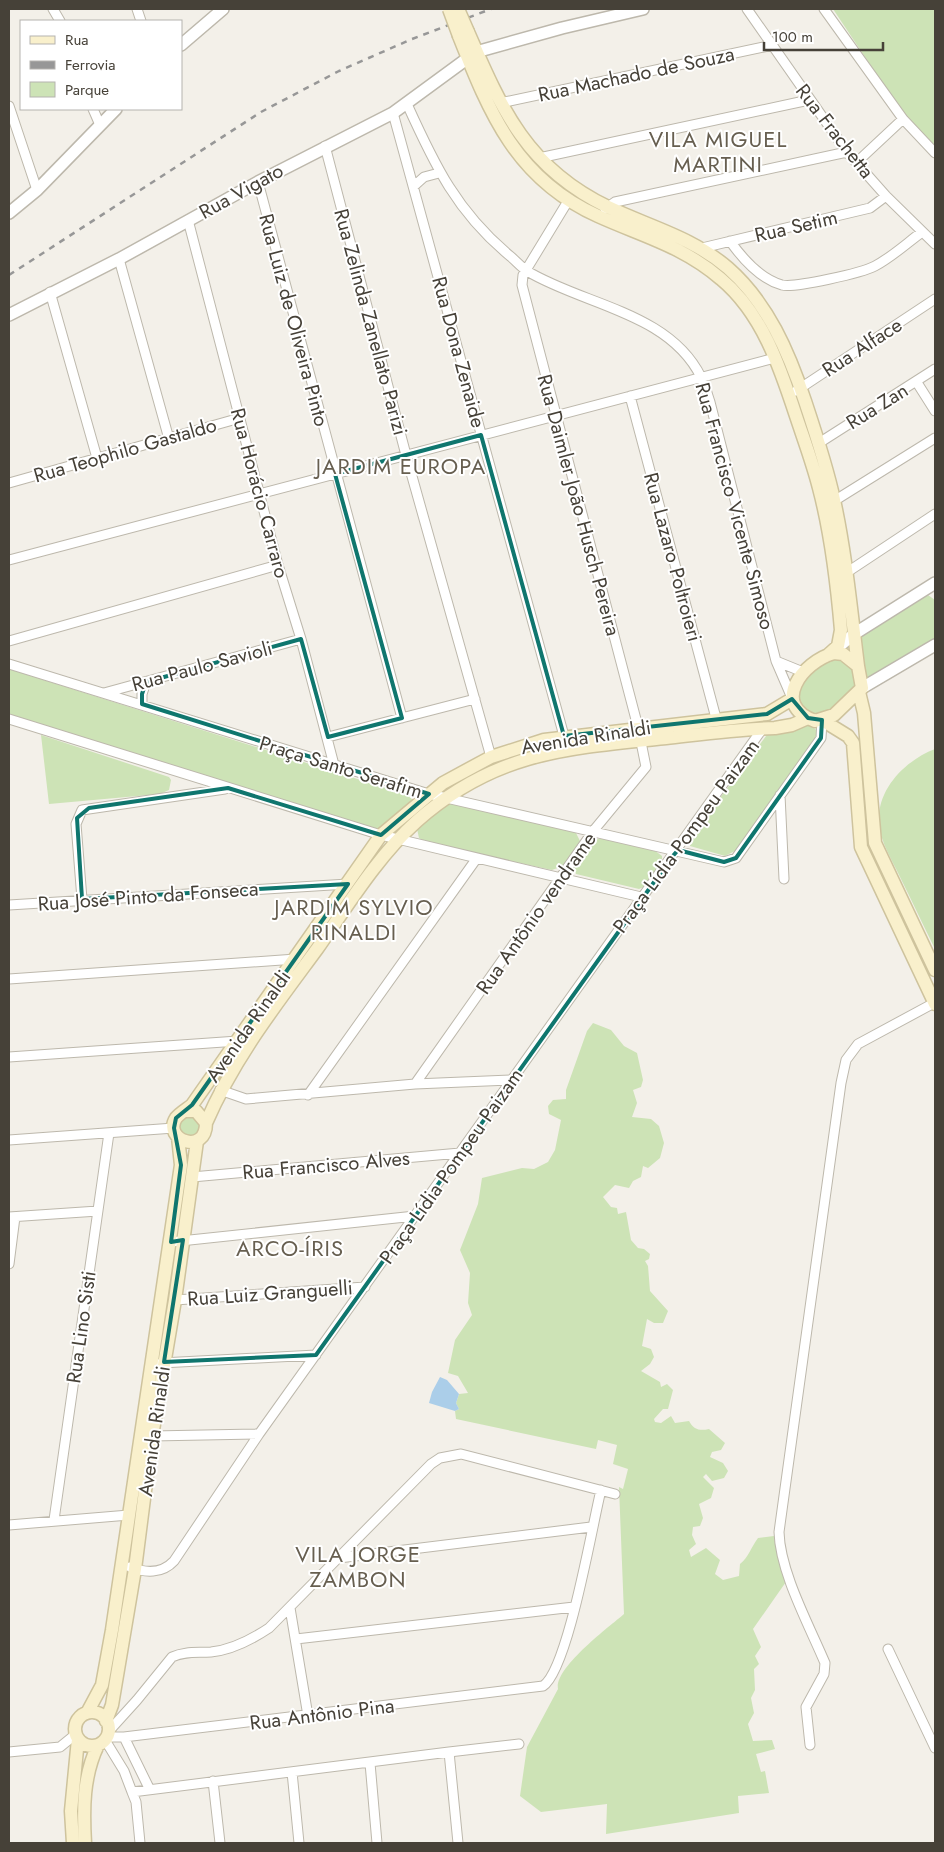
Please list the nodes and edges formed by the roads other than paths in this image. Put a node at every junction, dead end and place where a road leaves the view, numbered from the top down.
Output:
1 (53, 9) edge
2 (449, 9) edge
3 (458, 9) edge
4 (643, 9) edge
5 (747, 9) edge
6 (824, 9) edge
7 (218, 11) edge
8 (59, 20) edge
9 (463, 34) junction
10 (182, 45) edge
11 (772, 46) junction
12 (472, 55) junction
13 (809, 100) junction
14 (500, 103) junction
15 (407, 104) junction
16 (9, 106) edge
17 (94, 110) edge
18 (115, 110) edge
19 (393, 113) junction
20 (903, 119) junction
21 (100, 125) junction
22 (325, 146) junction
23 (847, 152) junction
24 (935, 153) edge
25 (539, 158) junction
26 (857, 162) junction
27 (439, 173) junction
28 (258, 182) junction
29 (414, 186) junction
30 (37, 190) junction
31 (886, 196) junction
32 (568, 201) junction
33 (608, 207) junction
34 (9, 213) edge
35 (598, 216) junction
36 (188, 220) junction
37 (922, 232) junction
38 (730, 241) junction
39 (935, 244) edge
40 (702, 248) junction
41 (119, 259) junction
42 (526, 270) junction
43 (50, 292) junction
44 (935, 299) edge
45 (9, 315) edge
46 (775, 358) junction
47 (935, 369) edge
48 (702, 377) junction
49 (916, 381) junction
50 (801, 387) junction
51 (789, 395) junction
52 (630, 396) junction
53 (935, 411) edge
54 (555, 416) junction
55 (240, 418) junction
56 (481, 435) junction
57 (935, 438) edge
58 (169, 439) junction
59 (819, 443) junction
60 (406, 455) junction
61 (97, 458) junction
62 (335, 474) junction
63 (9, 483) edge
64 (260, 494) junction
65 (834, 501) junction
66 (935, 514) edge
67 (9, 560) edge
68 (278, 565) junction
69 (846, 572) junction
70 (934, 586) edge
71 (854, 634) junction
72 (301, 639) junction
73 (9, 640) edge
74 (935, 645) edge
75 (832, 652) junction
76 (776, 661) junction
77 (9, 664) edge
78 (858, 666) junction
79 (803, 672) junction
80 (146, 682) junction
81 (861, 690) junction
82 (103, 693) junction
83 (475, 698) junction
84 (792, 698) junction
85 (142, 704) junction
86 (9, 718) edge
87 (402, 718) junction
88 (716, 718) junction
89 (808, 718) junction
90 (822, 720) junction
91 (638, 727) junction
92 (763, 728) junction
93 (564, 736) junction
94 (328, 737) junction
95 (641, 740) junction
96 (491, 757) junction
97 (334, 765) junction
98 (228, 788) junction
99 (428, 794) junction
100 (780, 795) junction
101 (446, 797) junction
102 (594, 830) junction
103 (381, 835) junction
104 (399, 839) junction
105 (678, 850) junction
106 (478, 858) junction
107 (561, 877) junction
108 (784, 880) dead end
109 (348, 884) junction
110 (641, 897) junction
111 (82, 899) junction
112 (9, 905) edge
113 (296, 959) junction
114 (935, 970) edge
115 (9, 979) edge
116 (935, 1004) edge
117 (238, 1041) junction
118 (9, 1057) edge
119 (512, 1080) junction
120 (415, 1084) junction
121 (220, 1090) junction
122 (308, 1095) junction
123 (185, 1111) junction
124 (206, 1124) junction
125 (176, 1132) junction
126 (109, 1133) junction
127 (9, 1140) edge
128 (197, 1141) junction
129 (460, 1153) junction
130 (192, 1177) junction
131 (98, 1211) junction
132 (415, 1216) junction
133 (12, 1217) edge
134 (177, 1241) junction
135 (9, 1264) edge
136 (365, 1287) junction
137 (175, 1300) junction
138 (316, 1356) junction
139 (164, 1362) junction
140 (152, 1368) junction
141 (260, 1434) junction
142 (152, 1436) junction
143 (601, 1490) junction
144 (615, 1494) dead end
145 (129, 1515) junction
146 (54, 1520) junction
147 (9, 1525) edge
148 (591, 1528) junction
149 (339, 1558) junction
150 (122, 1564) junction
151 (135, 1569) junction
152 (574, 1607) junction
153 (290, 1608) junction
154 (296, 1639) junction
155 (888, 1649) dead end
156 (87, 1713) junction
157 (308, 1716) junction
158 (105, 1735) junction
159 (77, 1737) junction
160 (124, 1737) junction
161 (519, 1744) dead end
162 (810, 1745) dead end
163 (935, 1748) edge
164 (9, 1752) edge
165 (449, 1752) junction
166 (370, 1762) junction
167 (292, 1772) junction
168 (213, 1781) junction
169 (149, 1788) junction
170 (132, 1792) junction
171 (73, 1843) edge
172 (85, 1843) edge
173 (140, 1843) edge
174 (220, 1843) edge
175 (299, 1843) edge
176 (378, 1843) edge
177 (458, 1843) edge

1 - 8 street
2 - 9 main road, bridge
3 - 9 main road, bridge
4 - 12 street, Rua Vigato
5 - 11 street, Rua Frachetta
6 - 20 street
7 - 10 street
9 - 12 main road
11 - 13 street, Rua Frachetta
11 - 14 street, Rua Machado de Souza
12 - 14 main road
12 - 15 street, Rua Vigato
12 - 32 main road
13 - 23 street, Rua Frachetta
13 - 25 street
14 - 25 main road
15 - 19 street, Rua Vigato
15 - 27 street, Rua Francisco Vicente Simoso
16 - 30 street
17 - 21 street
18 - 21 street
19 - 22 street, Rua Vigato
19 - 29 street, Rua Dona Zenaide
20 - 24 street
20 - 26 street
21 - 30 street
22 - 28 street, Rua Vigato
22 - 60 street, Rua Zelinda Zanellato Parizi
23 - 26 street, Rua Frachetta
23 - 33 street
25 - 33 main road
26 - 31 street, Rua Frachetta
27 - 29 street
27 - 42 street, Rua Francisco Vicente Simoso
28 - 36 street, Rua Vigato
28 - 62 street, Rua Luiz de Oliveira Pinto
29 - 56 street, Rua Dona Zenaide
30 - 34 street
31 - 37 street, Rua Frachetta
31 - 38 street, Rua Setim
32 - 35 main road
32 - 42 street
33 - 35 street
33 - 40 main road
35 - 46 main road
36 - 41 street, Rua Vigato
36 - 55 street, Rua Horácio Carraro
37 - 38 street
37 - 39 street, Rua Frachetta
38 - 40 street, Rua Setim
40 - 50 main road
41 - 43 street, Rua Vigato
41 - 58 street
42 - 48 street, Rua Francisco Vicente Simoso
42 - 54 street, Rua Daimler João Husch Pereira
43 - 45 street, Rua Vigato
43 - 61 street
44 - 50 street, Rua Alface
46 - 48 street
46 - 51 main road
47 - 49 street, Rua Zan
48 - 52 street
48 - 76 street, Rua Francisco Vicente Simoso
49 - 53 street
49 - 59 street, Rua Zan
50 - 51 street, Rua Alface
50 - 59 main road
51 - 75 main road
52 - 54 street
52 - 88 street, Rua Lazaro Poltroieri
54 - 56 street
54 - 91 street, Rua Daimler João Husch Pereira
55 - 58 street, Rua Teophilo Gastaldo
55 - 64 street, Rua Horácio Carraro
56 - 60 street
56 - 93 street, Rua Dona Zenaide
57 - 65 street
58 - 61 street, Rua Teophilo Gastaldo
59 - 65 main road
60 - 62 street
60 - 83 street, Rua Zelinda Zanellato Parizi
61 - 63 street, Rua Teophilo Gastaldo
62 - 64 street
62 - 87 street, Rua Luiz de Oliveira Pinto
64 - 67 street
64 - 68 street, Rua Horácio Carraro
65 - 69 main road
66 - 69 street
68 - 72 street, Rua Horácio Carraro
68 - 73 street
69 - 71 main road
70 - 71 street
71 - 75 street
71 - 78 main road
72 - 80 street, Rua Paulo Savioli
72 - 94 street, Rua Horácio Carraro
74 - 81 street
75 - 78 main road
75 - 79 main road
76 - 79 street
76 - 84 street, Rua Francisco Vicente Simoso
77 - 82 street, Praça Santo Serafim
78 - 81 main road
79 - 84 main road
80 - 82 street, Rua Paulo Savioli
80 - 85 street
81 - 90 main road
81 - 114 main road
82 - 85 street, Praça Santo Serafim
83 - 87 street
83 - 96 street, Rua Zelinda Zanellato Parizi
84 - 88 main road, Avenida Rinaldi
84 - 89 main road
85 - 97 street, Praça Santo Serafim
86 - 98 street
87 - 94 street
88 - 91 main road, Avenida Rinaldi
89 - 90 main road, Avenida Rinaldi
89 - 92 main road, Avenida Rinaldi
90 - 100 street
90 - 116 main road
91 - 93 main road, Avenida Rinaldi
91 - 95 street, Rua Daimler João Husch Pereira
92 - 95 main road, Avenida Rinaldi
92 - 105 street, Praça Lídia Pompeu Paizam
93 - 96 main road, Avenida Rinaldi
94 - 97 street, Rua Horácio Carraro
95 - 101 main road, Avenida Rinaldi
95 - 102 street, Rua Antônio vendrame
96 - 99 main road, Avenida Rinaldi
97 - 99 street, Praça Santo Serafim
98 - 103 street
98 - 111 street
99 - 101 street, Praça Santo Serafim
99 - 103 main road, Avenida Rinaldi
100 - 105 street, Praça Santo Serafim
100 - 108 street
101 - 102 street, Praça Santo Serafim
101 - 104 main road, Avenida Rinaldi
102 - 105 street, Praça Santo Serafim
102 - 107 street, Rua Antônio vendrame
103 - 104 street
103 - 109 main road, Avenida Rinaldi
104 - 106 street
104 - 121 main road, Avenida Rinaldi
105 - 110 street, Praça Lídia Pompeu Paizam
106 - 107 street
106 - 122 street
107 - 110 street
107 - 120 street, Rua Antônio vendrame
109 - 111 street, Rua José Pinto da Fonseca
109 - 113 main road, Avenida Rinaldi
110 - 119 street, Praça Lídia Pompeu Paizam
111 - 112 street, Rua José Pinto da Fonseca
113 - 115 street
113 - 117 main road, Avenida Rinaldi
116 - 162 street
117 - 118 street
117 - 123 main road, Avenida Rinaldi
119 - 120 street
119 - 129 street, Praça Lídia Pompeu Paizam
120 - 122 street
121 - 122 street
121 - 124 main road, Avenida Rinaldi
123 - 124 main road
123 - 125 main road
124 - 128 main road
125 - 126 street
125 - 128 main road
125 - 134 main road, Avenida Rinaldi
126 - 127 street
126 - 131 street, Rua Lino Sisti
128 - 130 main road, Avenida Rinaldi
129 - 130 street, Rua Francisco Alves
129 - 132 street, Praça Lídia Pompeu Paizam
130 - 134 main road, Avenida Rinaldi
131 - 133 street
131 - 146 street, Rua Lino Sisti
132 - 134 street
132 - 136 street, Praça Lídia Pompeu Paizam
133 - 135 street
134 - 137 main road, Avenida Rinaldi
134 - 140 main road, Avenida Rinaldi
136 - 137 street, Rua Luiz Granguelli
136 - 138 street, Praça Lídia Pompeu Paizam
137 - 139 main road, Avenida Rinaldi
138 - 139 street
138 - 141 street, Praça Lídia Pompeu Paizam
139 - 140 street
139 - 142 main road, Avenida Rinaldi
140 - 145 main road, Avenida Rinaldi
141 - 142 street
141 - 151 street, Praça Lídia Pompeu Paizam
142 - 151 main road, Avenida Rinaldi
143 - 144 street
143 - 148 street
143 - 149 street
145 - 146 street
145 - 150 main road, Avenida Rinaldi
146 - 147 street
148 - 149 street
148 - 152 street
149 - 153 street
150 - 151 street, Praça Lídia Pompeu Paizam
150 - 156 main road, Avenida Rinaldi
151 - 158 main road, Avenida Rinaldi
152 - 154 street
152 - 157 street, Rua Antônio Pina
153 - 154 street
153 - 158 street
154 - 157 street
155 - 163 street
156 - 158 main road
156 - 159 main road
157 - 160 street, Rua Antônio Pina
158 - 159 main road
158 - 160 street, Rua Antônio Pina
158 - 170 street
158 - 172 main road, Avenida Rinaldi
159 - 164 street
159 - 171 main road
160 - 169 street
161 - 165 street
165 - 166 street
165 - 177 street
166 - 167 street
166 - 176 street
167 - 168 street
167 - 175 street
168 - 169 street
168 - 174 street
169 - 170 street
170 - 173 street

